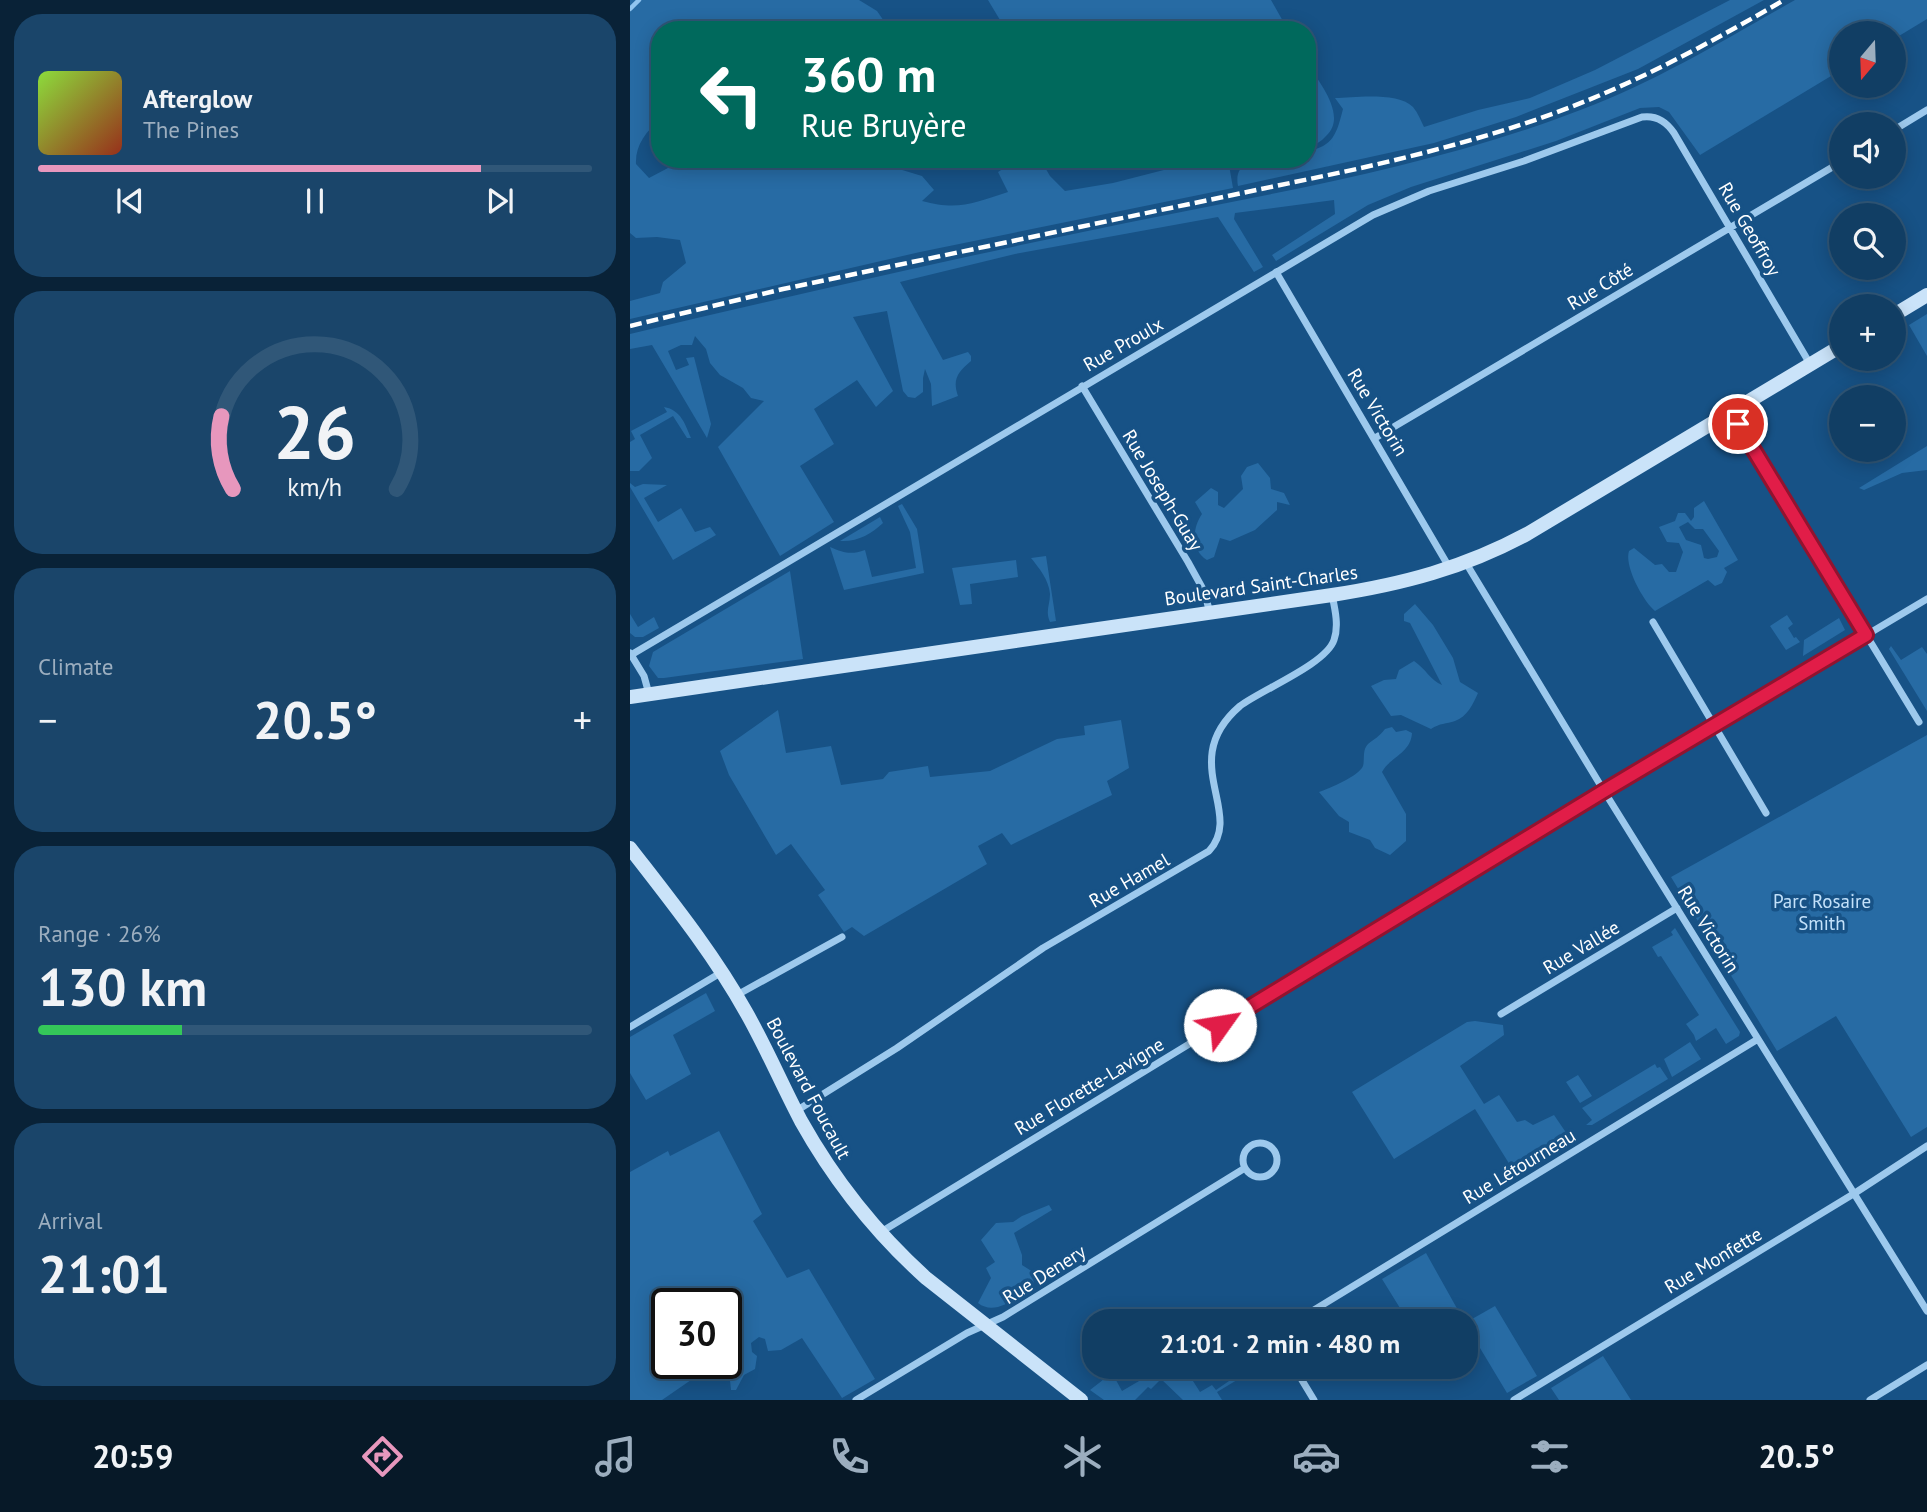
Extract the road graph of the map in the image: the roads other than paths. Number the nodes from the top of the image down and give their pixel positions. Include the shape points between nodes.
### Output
1 (1927, 110) edge
2 (1655, 117) joint
3 (1906, 123) edge
4 (1829, 169) edge
5 (1731, 227) junction
6 (1276, 272) junction
7 (1927, 295) edge
8 (1906, 308) edge
9 (1829, 353) edge
10 (1811, 364) junction
11 (1082, 386) junction
12 (1730, 412) junction
13 (1375, 438) junction
14 (1466, 563) junction
15 (1450, 569) junction
16 (1332, 596) junction
17 (1927, 599) edge
18 (1210, 613) junction
19 (1653, 622) dead end
20 (1866, 635) junction
21 (630, 654) edge
22 (649, 694) junction
23 (630, 698) edge
24 (1919, 722) dead end
25 (1714, 725) junction
26 (1604, 791) junction
27 (1766, 813) dead end
28 (630, 848) edge
29 (1677, 908) junction
30 (842, 937) dead end
31 (722, 972) junction
32 (737, 995) junction
33 (1501, 1014) dead end
34 (630, 1027) edge
35 (1758, 1039) junction
36 (796, 1111) junction
37 (1927, 1146) edge
38 (1245, 1168) junction
39 (1855, 1193) junction
40 (880, 1233) junction
41 (1316, 1309) edge
42 (1927, 1311) edge
43 (985, 1326) junction
44 (1927, 1365) edge
45 (1301, 1379) edge
46 (856, 1400) edge
47 (1082, 1400) edge
48 (1314, 1400) edge
49 (1514, 1400) edge
50 (1870, 1400) edge

1 - 3 street
2 - 5 street, Rue Geoffroy via 1674,133
2 - 6 street, Rue Proulx via 1642,117 1398,203
4 - 5 street, Rue Côté
5 - 10 street, Rue Geoffroy
5 - 13 street, Rue Côté
6 - 11 street, Rue Proulx
6 - 13 street, Rue Victorin
7 - 8 street
9 - 10 street, Boulevard Saint-Charles
10 - 12 street, Boulevard Saint-Charles
11 - 18 street, Rue Joseph-Guay via 1188,562
11 - 21 street, Rue Proulx
12 - 14 street, Boulevard Saint-Charles via 1527,534
12 - 20 street
13 - 15 street, Rue Victorin
14 - 15 street, Boulevard Saint-Charles
14 - 26 street, Rue Victorin
15 - 16 street, Boulevard Saint-Charles
16 - 18 street, Boulevard Saint-Charles
16 - 36 street, Rue Hamel via 1335,635 1329,650 1240,706 1219,732 1210,770 1222,827 1209,851 1043,948
17 - 20 street, Rue Florette-Lavigne
18 - 22 street, Boulevard Saint-Charles
19 - 25 street
20 - 24 street
20 - 25 street, Rue Florette-Lavigne
21 - 22 street
22 - 23 street, Boulevard Saint-Charles
25 - 26 street, Rue Florette-Lavigne
25 - 27 street
26 - 29 street, Rue Victorin
26 - 40 street, Rue Florette-Lavigne
28 - 31 street, Boulevard Foucault
29 - 33 street, Rue Vallée
29 - 35 street, Rue Victorin
30 - 32 street
31 - 32 street, Boulevard Foucault
31 - 34 street
32 - 36 street, Boulevard Foucault
35 - 39 street, Rue Victorin
35 - 41 street, Rue Létourneau
36 - 40 street, Boulevard Foucault via 835,1176
37 - 39 street, Rue Monfette
38 - 38 street, Rue Denery via 1243,1157 1254,1144 1265,1144 1274,1151 1277,1161 1269,1174 1253,1175
38 - 43 street, Rue Denery
39 - 42 street, Rue Victorin
39 - 49 street, Rue Monfette
40 - 43 street, Boulevard Foucault
43 - 46 street, Rue Denery
43 - 47 street, Boulevard Foucault
44 - 50 street
45 - 48 street

